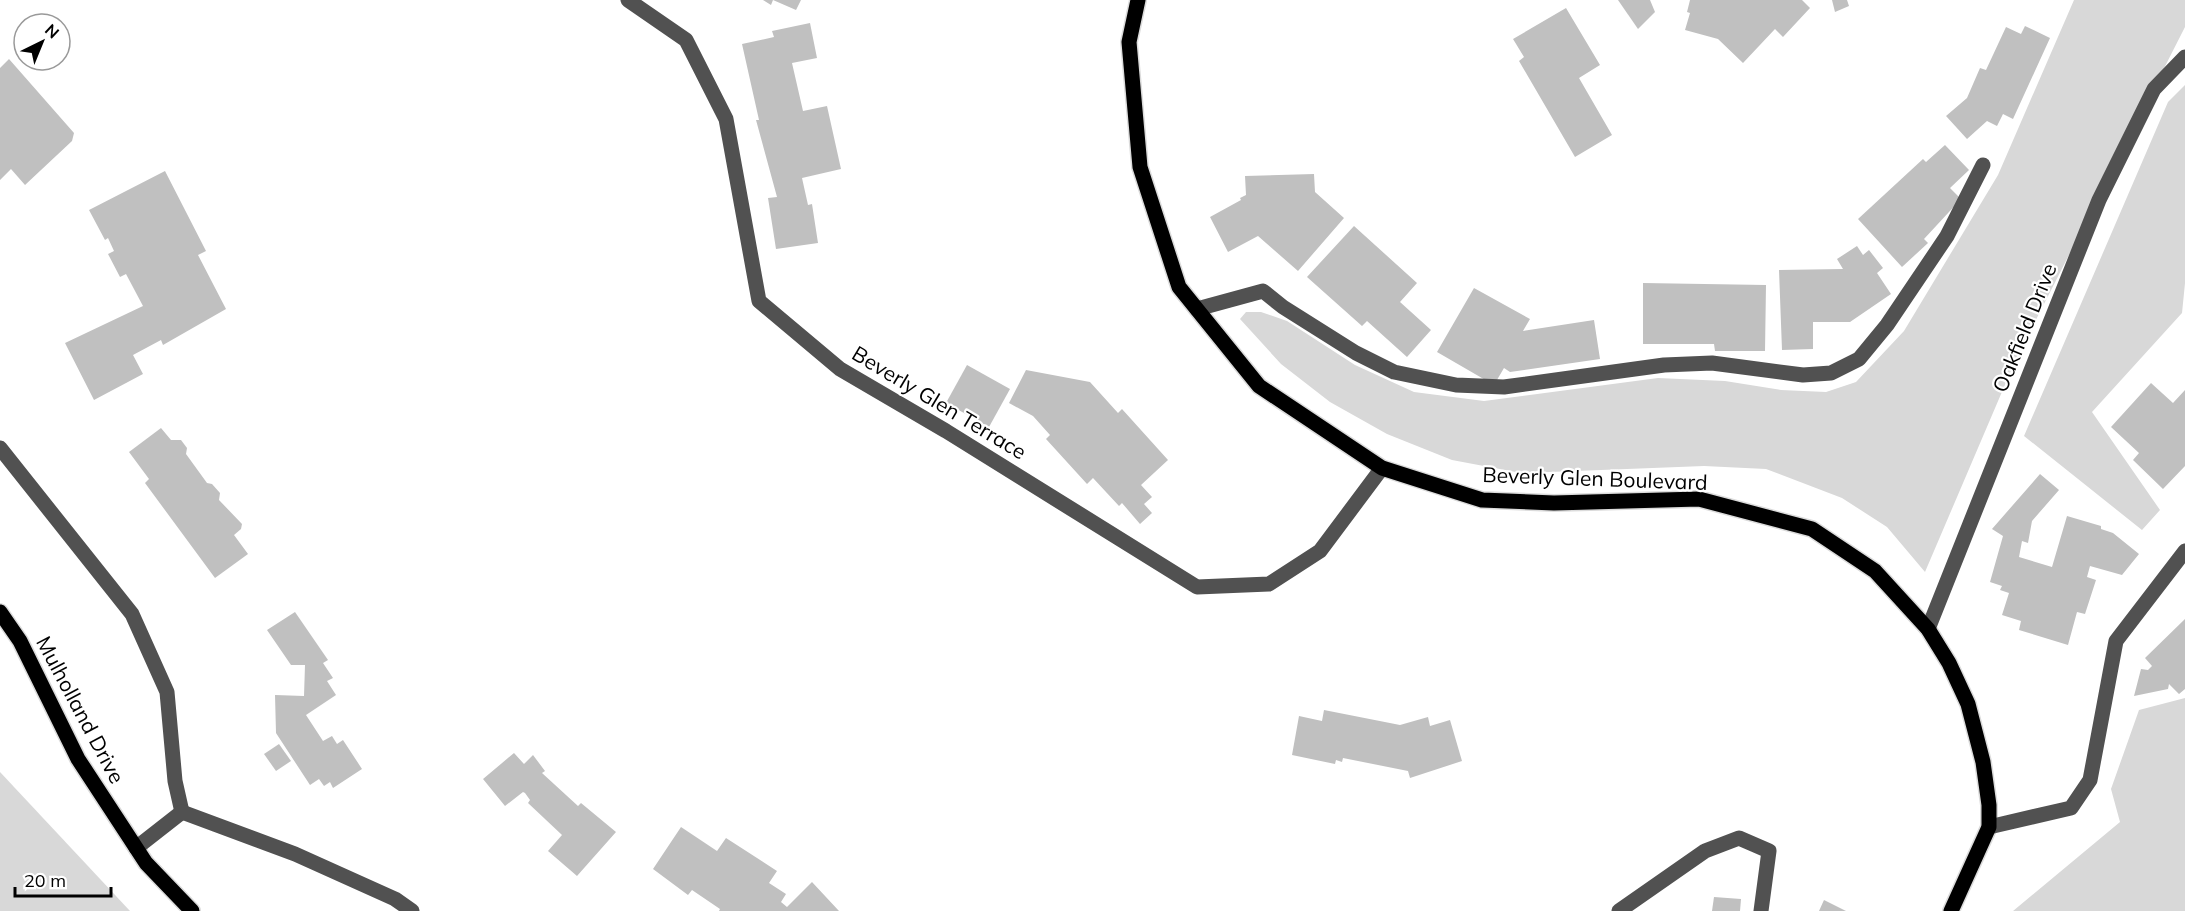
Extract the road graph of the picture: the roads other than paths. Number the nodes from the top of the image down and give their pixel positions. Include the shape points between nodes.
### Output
1 (628, 0) edge
2 (1138, 0) edge
3 (2185, 57) edge
4 (1983, 165) dead end
5 (1197, 309) junction
6 (0, 448) edge
7 (1382, 468) junction
8 (2185, 551) edge
9 (0, 612) edge
10 (1928, 629) junction
11 (182, 812) junction
12 (1989, 827) junction
13 (136, 848) junction
14 (192, 911) edge
15 (412, 911) edge
16 (1620, 911) edge
17 (1761, 911) edge
18 (1951, 911) edge

1 - 7 street, Beverly Glen Terrace via 686,40 726,118 759,301 840,369 1197,587 1269,584 1320,551
2 - 5 main road, Beverly Glen Boulevard via 1129,42 1140,167 1179,287
3 - 10 street, Oakfield Drive via 2154,89 2099,200
4 - 5 street via 1947,236 1887,325 1859,359 1831,373 1803,375 1712,363 1664,365 1504,387 1456,384 1394,372 1356,353 1263,291
5 - 7 main road, Beverly Glen Boulevard via 1259,386
6 - 11 street via 132,614 167,692 175,781
7 - 10 main road, Beverly Glen Boulevard via 1482,500 1554,503 1699,499 1812,529 1875,571
8 - 12 street via 2116,641 2090,780 2071,808
9 - 13 main road, Mulholland Drive via 20,640 78,759
10 - 12 main road, Beverly Glen Boulevard via 1968,704 1983,762
11 - 13 street
11 - 15 street via 296,854 395,899
12 - 18 main road, Beverly Glen Boulevard
13 - 14 main road, Mulholland Drive
16 - 17 street via 1706,851 1739,838 1769,851

